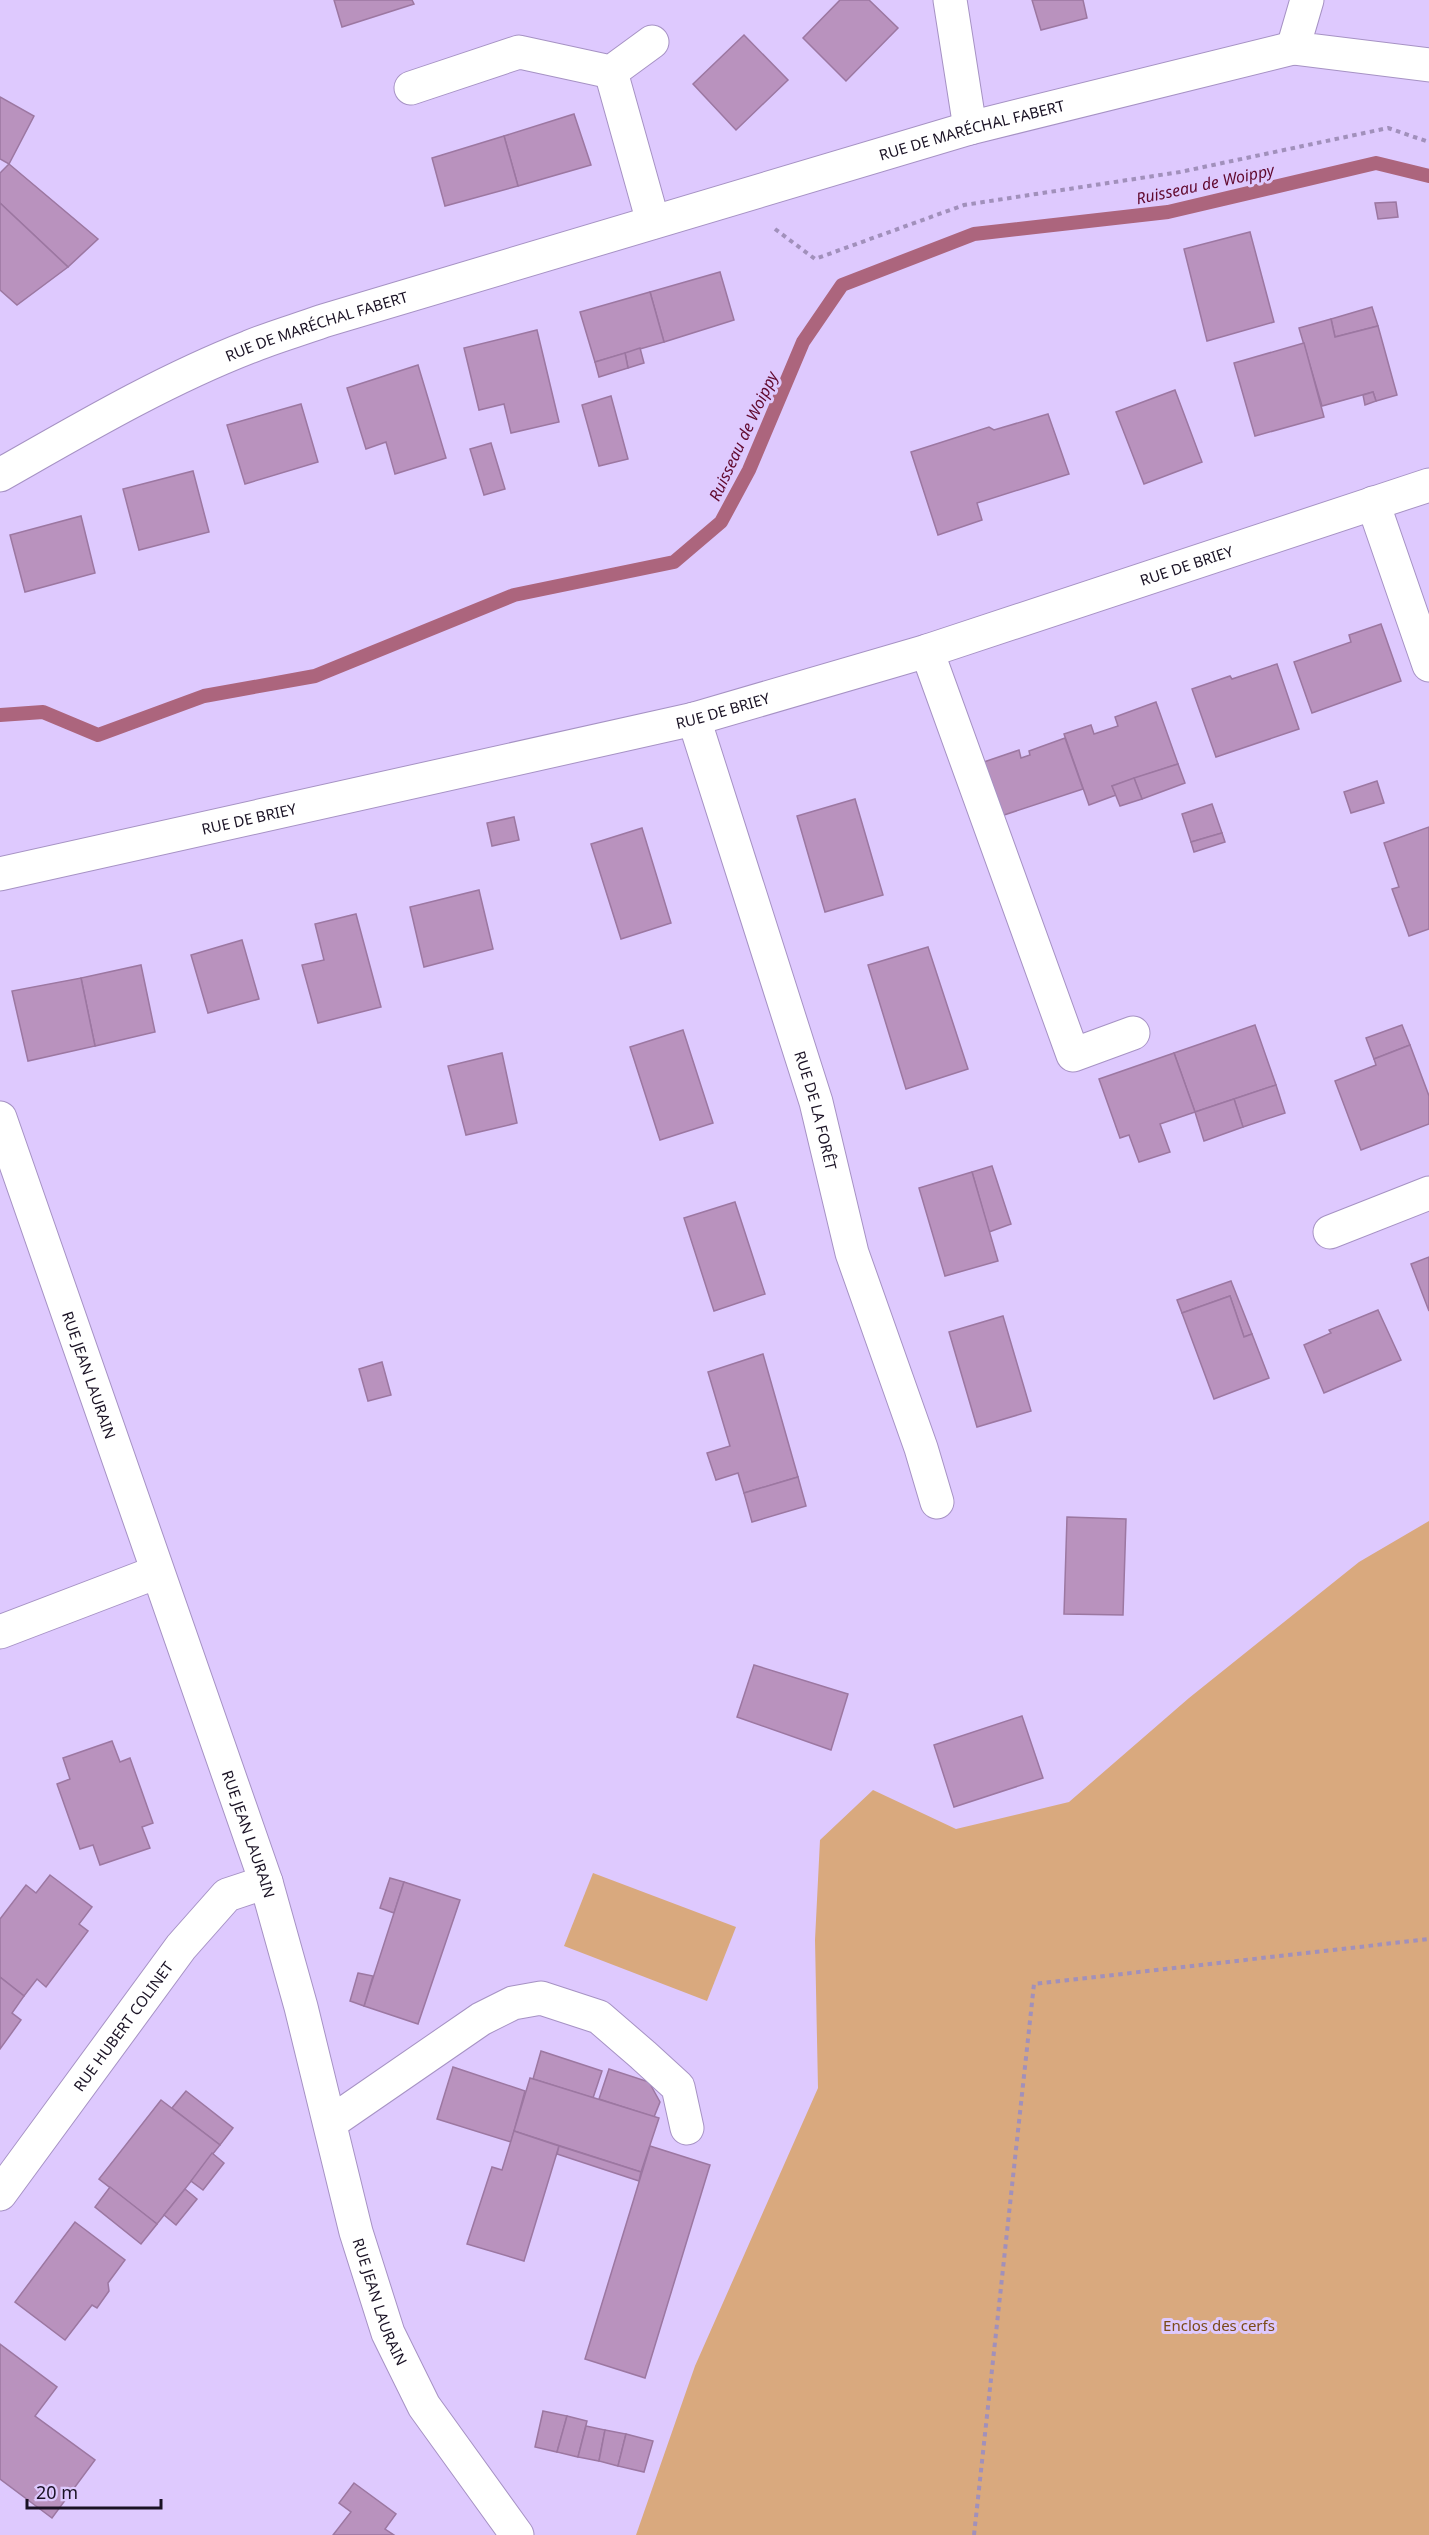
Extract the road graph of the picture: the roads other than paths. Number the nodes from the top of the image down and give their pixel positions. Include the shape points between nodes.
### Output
1 (950, 0) edge
2 (1307, 0) edge
3 (652, 42) dead end
4 (1293, 48) junction
5 (1429, 65) edge
6 (611, 72) junction
7 (411, 88) dead end
8 (970, 128) junction
9 (652, 222) junction
10 (0, 476) edge
11 (1429, 485) edge
12 (1373, 503) junction
13 (927, 651) junction
14 (1429, 665) edge
15 (694, 719) junction
16 (0, 874) edge
17 (1133, 1033) dead end
18 (0, 1118) edge
19 (1429, 1193) edge
20 (1330, 1232) dead end
21 (937, 1502) dead end
22 (157, 1572) junction
23 (0, 1632) edge
24 (266, 1882) junction
25 (330, 2123) junction
26 (687, 2128) dead end
27 (0, 2194) edge
28 (517, 2535) edge

1 - 8 street
2 - 4 street
3 - 6 street
4 - 5 street
4 - 8 street, RUE DE MARÉCHAL FABERT
6 - 7 street via 519,52
6 - 9 street
8 - 9 street, RUE DE MARÉCHAL FABERT
9 - 10 street, RUE DE MARÉCHAL FABERT via 249,347 110,412
11 - 12 street, RUE DE BRIEY
12 - 13 street, RUE DE BRIEY
12 - 14 street
13 - 15 street, RUE DE BRIEY
13 - 17 street via 1073,1055
15 - 16 street, RUE DE BRIEY
15 - 21 street, RUE DE LA FORÊT via 816,1102 852,1253
18 - 22 street, RUE JEAN LAURAIN
19 - 20 street
22 - 23 street
22 - 24 street, RUE JEAN LAURAIN
24 - 25 street, RUE JEAN LAURAIN
24 - 27 street, RUE HUBERT COLINET via 227,1895 181,1947
25 - 26 street via 480,2019 513,2003 541,1998 599,2017 643,2055 678,2087
25 - 28 street, RUE JEAN LAURAIN via 359,2242 392,2343 424,2406

